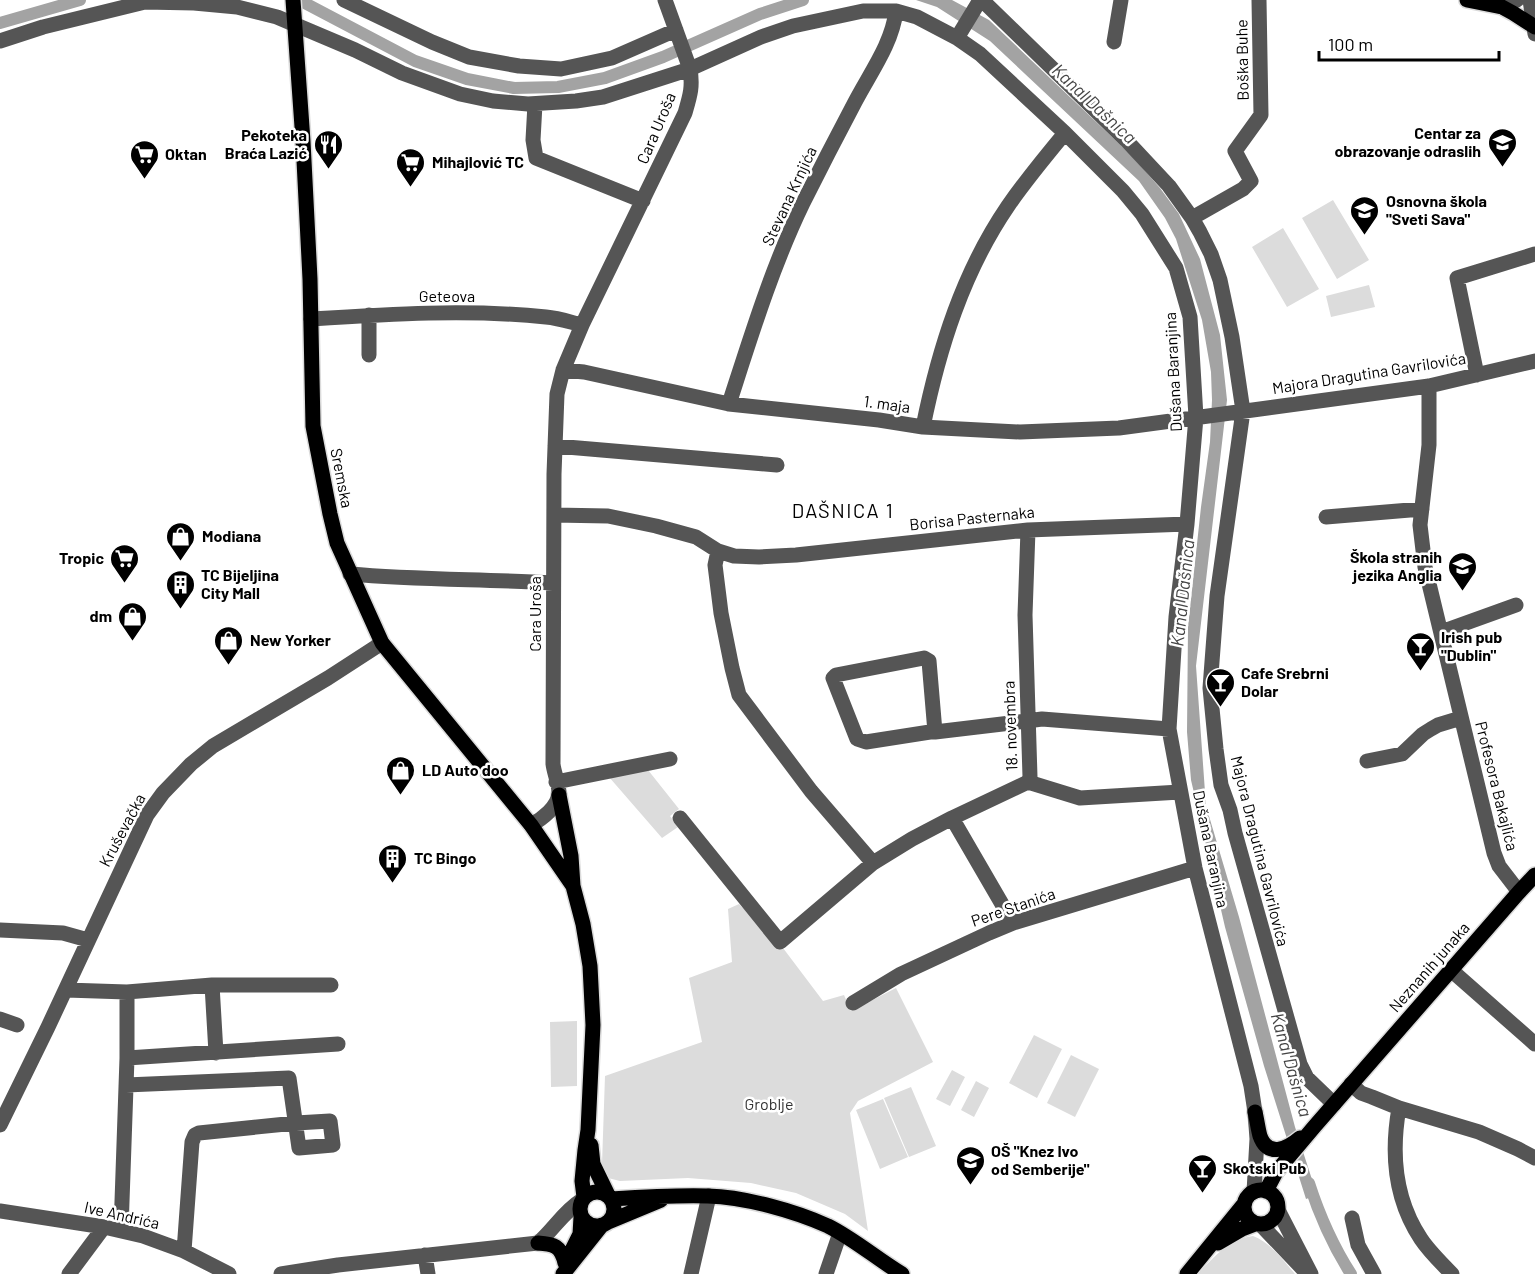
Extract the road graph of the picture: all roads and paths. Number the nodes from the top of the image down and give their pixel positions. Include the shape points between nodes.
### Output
1 (293, 0) edge
2 (344, 0) edge
3 (665, 0) edge
4 (1121, 0) edge
5 (1259, 0) edge
6 (1467, 0) edge
7 (1516, 0) edge
8 (1530, 0) edge
9 (980, 2) edge
10 (1502, 7) junction
11 (896, 11) junction
12 (294, 26) junction
13 (1535, 27) edge
14 (676, 31) junction
15 (1535, 34) edge
16 (959, 35) junction
17 (0, 41) edge
18 (1114, 42) dead end
19 (689, 67) junction
20 (535, 104) junction
21 (1065, 133) junction
22 (643, 201) junction
23 (1192, 218) junction
24 (1535, 254) edge
25 (369, 315) junction
26 (311, 319) junction
27 (582, 325) junction
28 (369, 355) dead end
29 (1535, 361) edge
30 (563, 370) junction
31 (1477, 375) junction
32 (1429, 386) junction
33 (729, 404) junction
34 (1240, 411) junction
35 (1203, 416) junction
36 (923, 427) junction
37 (555, 446) junction
38 (777, 465) dead end
39 (1422, 509) junction
40 (554, 514) junction
41 (1326, 517) dead end
42 (1187, 524) junction
43 (1028, 530) junction
44 (718, 551) junction
45 (350, 574) junction
46 (553, 583) junction
47 (1516, 605) dead end
48 (1441, 632) junction
49 (382, 643) junction
50 (1461, 718) junction
51 (1027, 721) junction
52 (1169, 729) junction
53 (935, 732) junction
54 (670, 759) dead end
55 (1366, 761) dead end
56 (1028, 782) junction
57 (558, 788) junction
58 (1180, 792) junction
59 (680, 818) dead end
60 (952, 818) junction
61 (531, 825) junction
62 (873, 864) junction
63 (1195, 868) junction
64 (1535, 875) edge
65 (573, 886) junction
66 (1519, 892) junction
67 (1013, 923) junction
68 (0, 930) edge
69 (88, 940) junction
70 (1451, 970) junction
71 (212, 985) junction
72 (332, 985) dead end
73 (66, 990) junction
74 (127, 992) junction
75 (853, 1003) dead end
76 (0, 1019) edge
77 (17, 1025) dead end
78 (338, 1044) dead end
79 (1535, 1044) edge
80 (216, 1053) junction
81 (127, 1058) junction
82 (1351, 1084) junction
83 (126, 1085) junction
84 (1334, 1104) junction
85 (1399, 1108) junction
86 (1255, 1112) junction
87 (0, 1125) edge
88 (588, 1130) junction
89 (1287, 1154) junction
90 (1535, 1158) edge
91 (709, 1196) junction
92 (610, 1197) junction
93 (669, 1197) junction
94 (1263, 1198) junction
95 (582, 1206) junction
96 (0, 1210) edge
97 (1352, 1218) dead end
98 (605, 1224) junction
99 (1258, 1224) junction
100 (104, 1227) junction
101 (121, 1230) junction
102 (840, 1233) junction
103 (538, 1243) junction
104 (1208, 1250) junction
105 (184, 1251) junction
106 (425, 1255) junction
107 (563, 1270) edge
108 (896, 1272) edge
109 (69, 1274) edge
110 (229, 1274) edge
111 (280, 1274) edge
112 (428, 1274) edge
113 (691, 1274) edge
114 (826, 1274) edge
115 (1187, 1274) edge
116 (1309, 1274) edge
117 (1374, 1274) edge
118 (1452, 1274) edge

1 - 12 main road, Sremska
2 - 14 street via 469,57 519,66 561,69 612,58
3 - 14 street, Cara Uroša
4 - 18 street
5 - 23 street, Boška Buhe via 1261,115 1235,151 1251,181
6 - 10 main road
7 - 10 street
8 - 13 street
9 - 16 street
9 - 23 street, Majora Dragutina Gavrilovića via 1139,152
10 - 13 main road
11 - 16 street, Dušana Baranjina
11 - 19 street, Dušana Baranjina via 863,11 793,26
11 - 33 street, Stevana Krnjića via 886,46 802,206 781,255
12 - 17 street, Dušana Baranjina via 265,13 237,8 145,2
12 - 20 street, Dušana Baranjina via 460,94
12 - 26 main road, Sremska
13 - 15 street
14 - 19 street, Cara Uroša
16 - 21 street, Dušana Baranjina
19 - 20 street, Dušana Baranjina via 603,97
19 - 22 street, Cara Uroša via 692,81 685,113
20 - 22 street via 536,158
21 - 35 street, Dušana Baranjina via 1123,191 1176,267 1190,317
21 - 36 street via 1007,208 962,291 932,381
22 - 27 street, Cara Uroša
23 - 34 street, Majora Dragutina Gavrilovića via 1220,280 1232,337
24 - 31 street via 1457,278
25 - 26 street, Geteova
25 - 27 street, Geteova via 496,314 548,317
25 - 28 street
26 - 45 main road, Sremska via 314,426 334,533
27 - 30 street, Cara Uroša
29 - 31 street, Majora Dragutina Gavrilovića
30 - 33 street, 1. maja
30 - 37 street, Cara Uroša via 557,394
31 - 32 street, Majora Dragutina Gavrilovića
32 - 34 street, Majora Dragutina Gavrilovića
32 - 39 street, Profesora Bakajlića via 1430,445
33 - 36 street, 1. maja
34 - 35 street, 1. maja
34 - 84 street, Majora Dragutina Gavrilovića via 1213,640 1210,688 1217,757 1240,855 1300,1064 1307,1078
35 - 36 street, 1. maja via 1119,428 1020,432
35 - 42 street, Dušana Baranjina
37 - 38 street
37 - 40 street, Cara Uroša
39 - 41 street
39 - 48 street, Profesora Bakajlića via 1425,567
40 - 44 street, Borisa Pasternaka via 608,516 656,526 696,537
40 - 46 street, Cara Uroša
42 - 43 street, Borisa Pasternaka
42 - 52 street, Dušana Baranjina
43 - 44 street, Borisa Pasternaka via 796,555 734,556
43 - 51 street, 18. novembra
44 - 62 street via 715,565 721,613 739,695 810,792
45 - 46 street
45 - 49 main road, Sremska
46 - 57 street, Cara Uroša via 553,764
47 - 48 street
48 - 50 street, Profesora Bakajlića
49 - 61 main road, Sremska
49 - 69 street, Kruševačka via 213,746 191,764 147,815
50 - 55 street, Profesora Bakajlića via 1438,724 1402,754
50 - 66 street, Profesora Bakajlića via 1494,853
51 - 52 street
51 - 53 street
51 - 56 street, 18. novembra
52 - 58 street, Dušana Baranjina
53 - 53 street via 866,742 857,739 833,678 924,658 929,661
54 - 57 street
56 - 58 street via 1080,798
56 - 60 street, 18. novembra
57 - 61 street via 553,806
57 - 65 main road
58 - 63 street, Dušana Baranjina
59 - 62 street, 18. novembra via 780,942
60 - 62 street, 18. novembra
60 - 67 street
61 - 65 main road, Sremska
63 - 67 street, Pere Stanića
63 - 86 street, Dušana Baranjina
64 - 66 main road, Neznanih junaka
65 - 88 main road via 590,966 593,1025
66 - 70 main road, Neznanih junaka
67 - 75 street, Pere Stanića via 901,974
68 - 69 street via 63,933
69 - 73 street, Kruševačka
70 - 79 street
70 - 82 main road, Neznanih junaka
71 - 72 street
71 - 74 street
71 - 80 street
73 - 74 street
73 - 87 street, Kruševačka
74 - 81 street
76 - 77 street
78 - 80 street
80 - 81 street
81 - 83 street
82 - 84 main road, Neznanih junaka
82 - 85 street
83 - 101 street
83 - 105 street via 289,1078 296,1122 195,1136
84 - 89 main road, Neznanih junaka
85 - 90 street via 1479,1132
85 - 118 street via 1394,1156 1402,1198 1420,1238
86 - 89 main road via 1265,1144
86 - 94 street, Dušana Baranjina via 1263,1164
88 - 92 main road via 593,1164
88 - 95 main road
89 - 94 main road via 1281,1179
91 - 93 main road
91 - 102 main road via 796,1214
91 - 113 street
92 - 93 main road
92 - 95 main road via 596,1191
92 - 98 main road via 614,1209
93 - 98 main road
94 - 99 main road via 1272,1220
94 - 99 main road via 1244,1210 1250,1221
94 - 104 main road
94 - 116 street
95 - 98 main road via 584,1221 592,1226
95 - 103 street via 566,1212
95 - 107 main road via 579,1234
96 - 100 street, Ive Andrića
97 - 117 street via 1358,1245
98 - 107 main road
99 - 104 main road via 1236,1232
99 - 116 street
100 - 101 street, Ive Andrića
100 - 109 street
101 - 105 street, Ive Andrića
102 - 108 main road
102 - 114 street
103 - 106 street
103 - 107 main road via 555,1246 563,1254
104 - 115 main road
105 - 110 street, Ive Andrića
106 - 111 street
106 - 112 street

